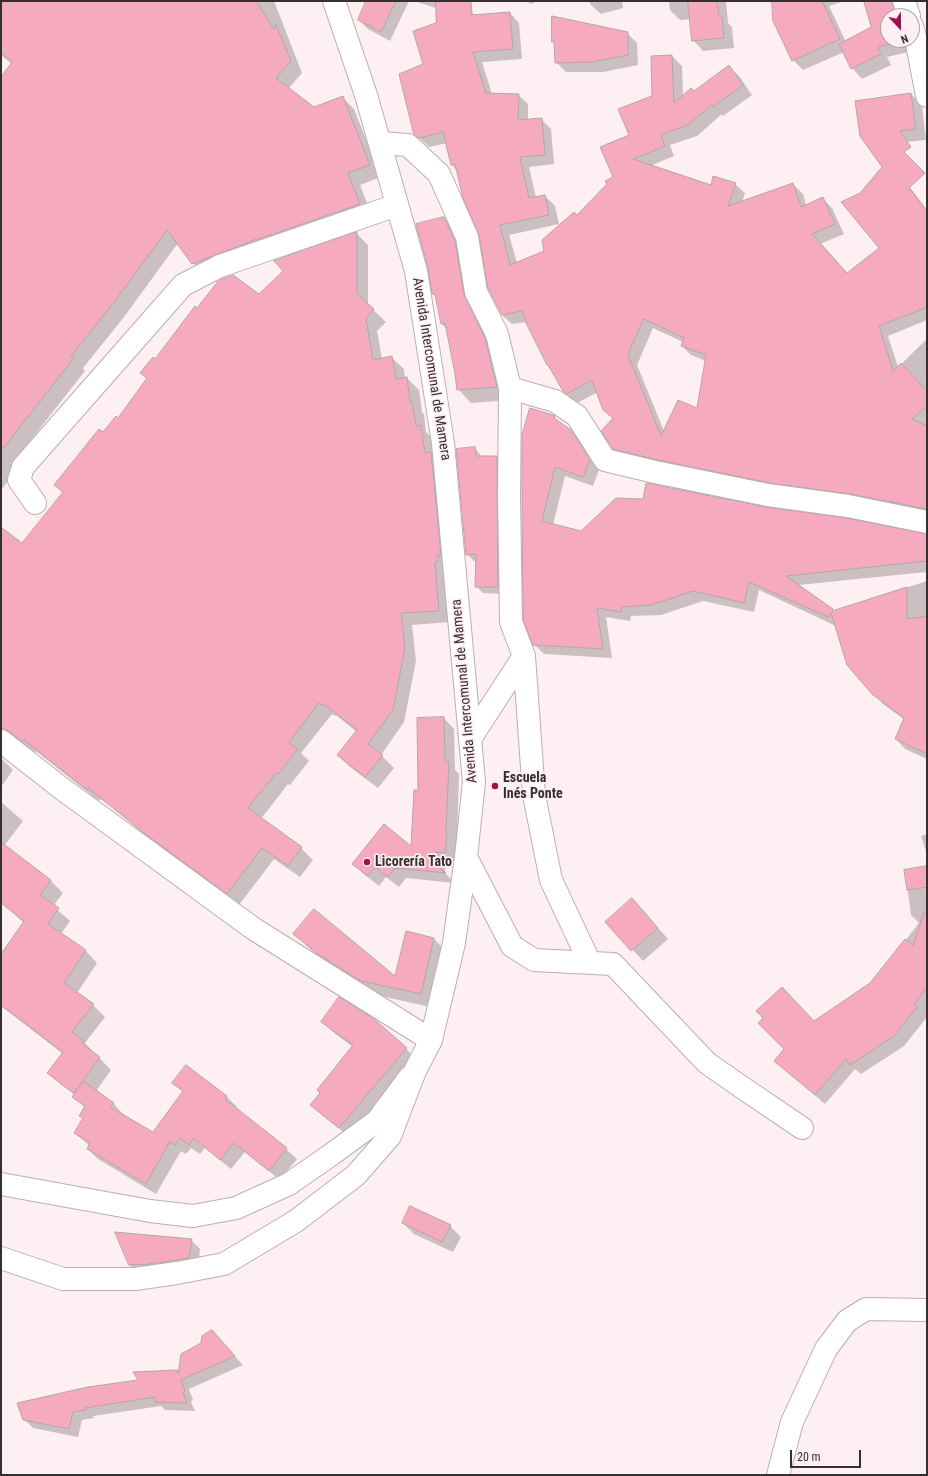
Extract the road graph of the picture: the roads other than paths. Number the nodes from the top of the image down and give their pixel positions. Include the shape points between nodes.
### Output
1 (334, 1) edge
2 (918, 48) edge
3 (927, 96) edge
4 (380, 143) junction
5 (397, 205) junction
6 (510, 388) junction
7 (35, 503) dead end
8 (927, 522) edge
9 (524, 656) junction
10 (470, 739) junction
11 (1, 741) edge
12 (466, 857) junction
13 (590, 963) junction
14 (431, 1040) junction
15 (415, 1071) junction
16 (802, 1128) dead end
17 (1, 1184) edge
18 (1, 1258) edge
19 (927, 1310) edge
20 (778, 1475) edge

1 - 4 street, Avenida Intercomunal de Mamera
2 - 3 street
4 - 5 street, Avenida Intercomunal de Mamera
4 - 6 street via 408,145 439,174 467,237 476,292 497,334
5 - 7 street via 220,266 183,285 23,467 19,480
5 - 10 street, Avenida Intercomunal de Mamera via 416,271 443,443
6 - 8 street via 555,401 577,416 605,460 768,495 848,506
6 - 9 street via 511,622
9 - 10 street
9 - 13 street via 534,795 550,880
10 - 12 street, Avenida Intercomunal de Mamera via 474,782
11 - 14 street via 254,929
12 - 13 street via 512,946 534,960
12 - 14 street, Avenida Intercomunal de Mamera via 454,943
13 - 16 street via 613,964 707,1062
14 - 15 street, Avenida Intercomunal de Mamera
15 - 17 street via 377,1121 289,1184 236,1208 193,1216 150,1211
15 - 18 street, Avenida Intercomunal de Mamera via 390,1136 356,1175 296,1221 224,1264 135,1279 63,1279
19 - 20 street via 866,1309 847,1321 826,1349 792,1422

